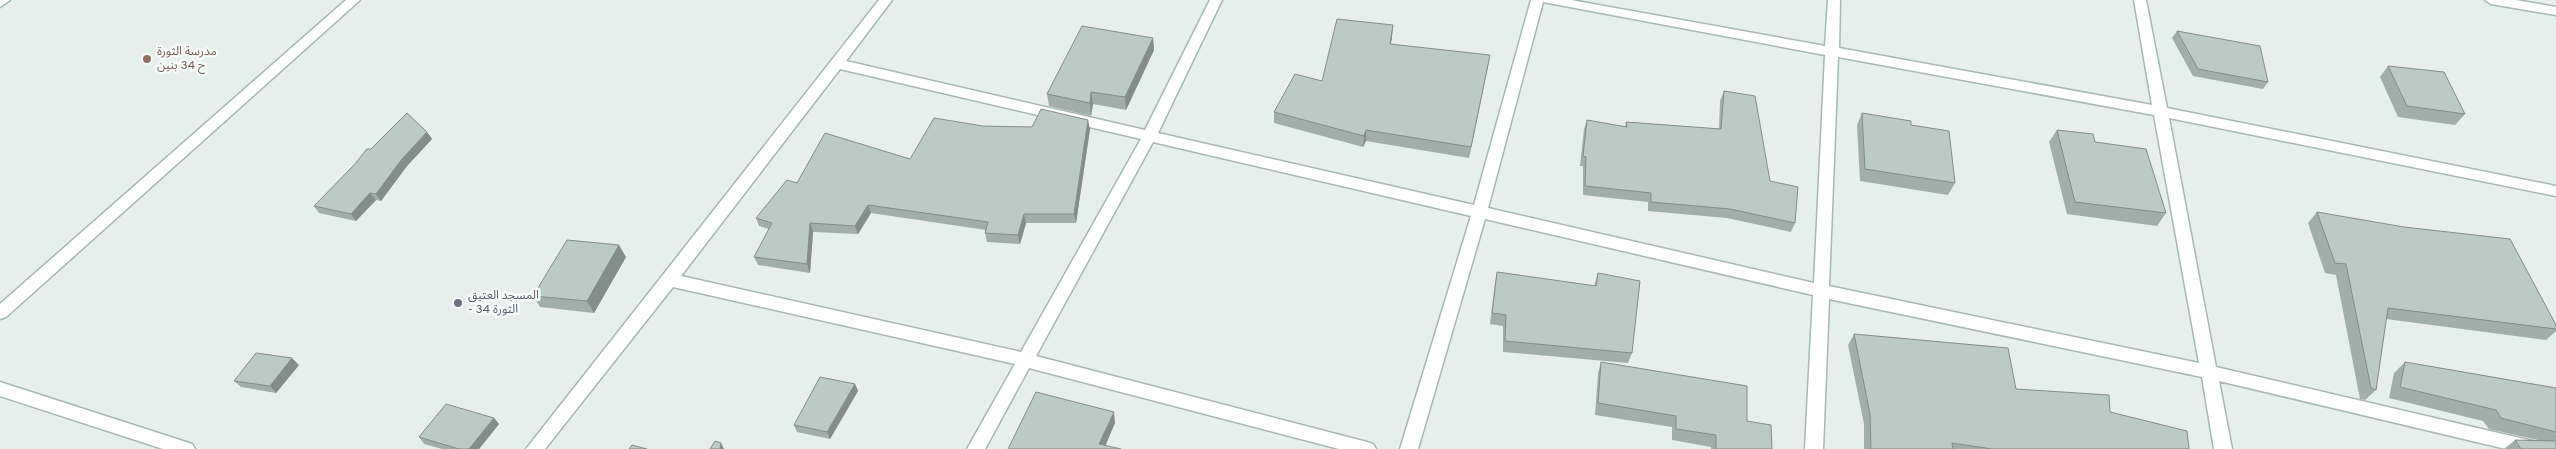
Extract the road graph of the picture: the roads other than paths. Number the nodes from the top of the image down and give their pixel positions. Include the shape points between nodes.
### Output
1 (4, 0) edge
2 (354, 0) edge
3 (886, 0) edge
4 (1216, 0) edge
5 (1537, 0) edge
6 (1548, 0) edge
7 (1834, 0) edge
8 (2140, 0) edge
9 (2491, 0) edge
10 (0, 3) edge
11 (2556, 11) edge
12 (1831, 51) junction
13 (838, 64) junction
14 (2158, 112) junction
15 (1149, 137) junction
16 (2556, 191) edge
17 (1479, 213) junction
18 (670, 280) junction
19 (1822, 291) junction
20 (0, 313) edge
21 (1025, 360) junction
22 (2208, 372) junction
23 (0, 389) edge
24 (186, 449) edge
25 (536, 449) edge
26 (976, 449) edge
27 (1367, 449) edge
28 (1409, 449) edge
29 (1814, 449) edge
30 (2223, 449) edge
31 (2537, 449) edge

1 - 10 street
2 - 20 street
3 - 13 street
4 - 15 street
5 - 17 street
6 - 12 street
7 - 12 street
8 - 14 street
9 - 11 street
12 - 14 street
12 - 19 street
13 - 15 street
13 - 18 street
14 - 16 street
14 - 22 street
15 - 17 street
15 - 21 street
17 - 19 street
17 - 28 street
18 - 21 street
18 - 25 street
19 - 22 street
19 - 29 street
21 - 26 street
21 - 27 street
22 - 30 street
22 - 31 street
23 - 24 street

